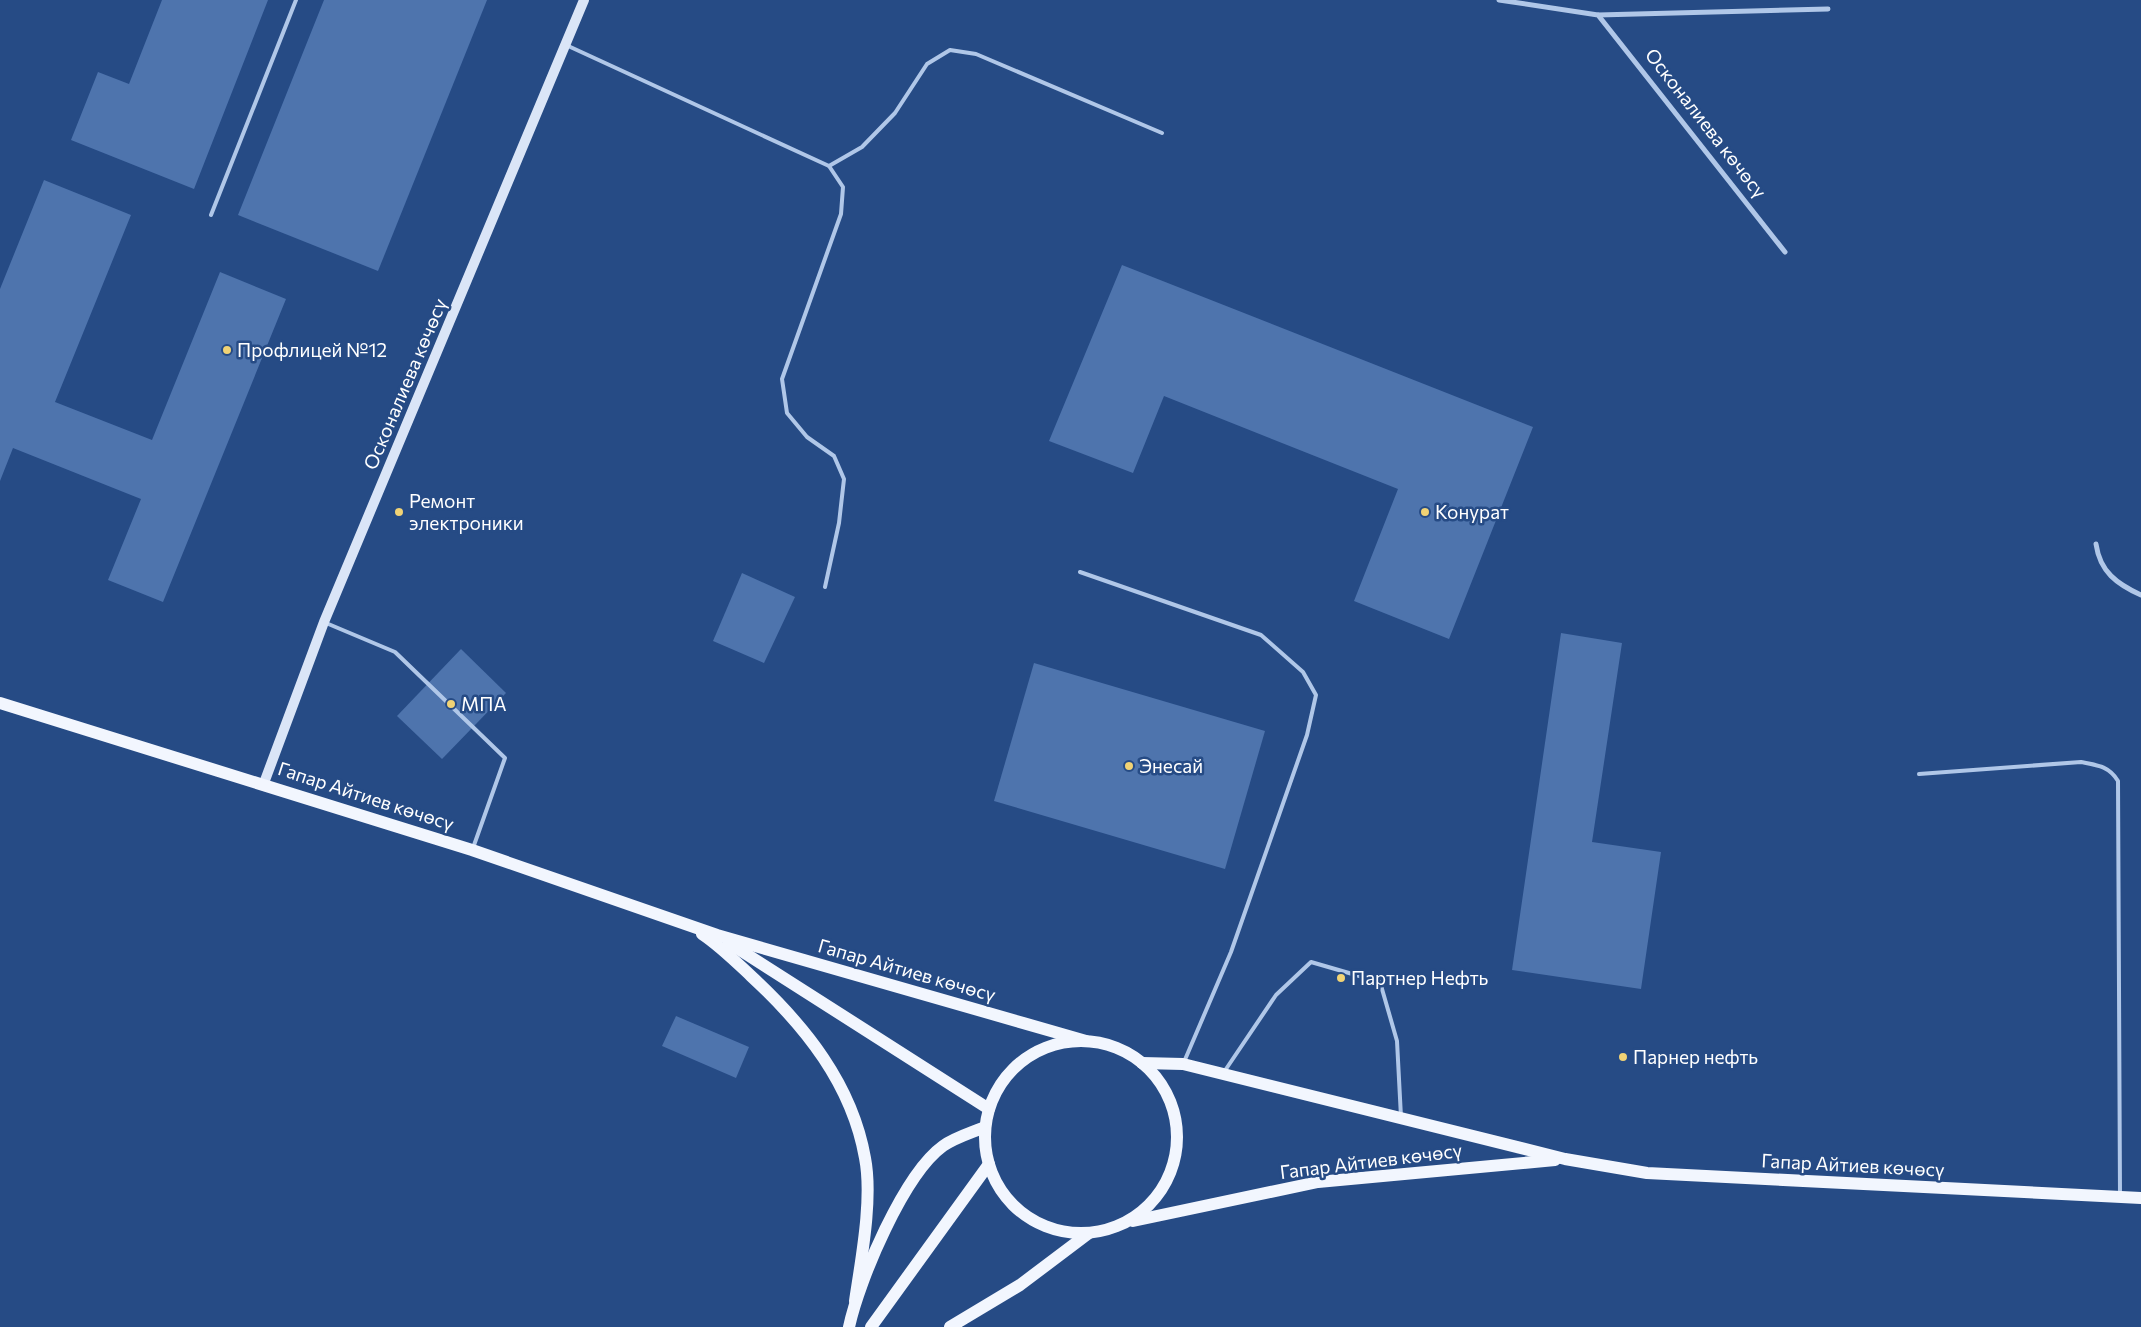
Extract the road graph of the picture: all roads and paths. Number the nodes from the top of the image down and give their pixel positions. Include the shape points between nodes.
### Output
1 (296, 0) edge
2 (584, 0) edge
3 (1498, 0) edge
4 (1828, 9) dead end
5 (1598, 15) junction
6 (566, 45) junction
7 (1162, 133) dead end
8 (829, 166) junction
9 (211, 215) dead end
10 (1785, 252) dead end
11 (2096, 544) dead end
12 (1080, 572) dead end
13 (824, 587) dead end
14 (2141, 595) edge
15 (324, 622) junction
16 (0, 702) edge
17 (1919, 774) dead end
18 (264, 783) junction
19 (472, 850) junction
20 (688, 925) junction
21 (717, 935) junction
22 (1086, 1041) junction
23 (1142, 1063) junction
24 (1183, 1064) junction
25 (1222, 1074) junction
26 (989, 1109) junction
27 (1401, 1119) junction
28 (985, 1127) junction
29 (1565, 1159) junction
30 (989, 1164) junction
31 (2120, 1197) junction
32 (2141, 1198) edge
33 (1125, 1222) junction
34 (1089, 1233) junction
35 (855, 1301) junction
36 (849, 1327) edge
37 (871, 1327) edge
38 (950, 1327) edge

1 - 9 lane
2 - 6 street, Осконалиева көчөсү
3 - 5 street
4 - 5 street
5 - 10 street, Осконалиева көчөсү
6 - 8 lane
6 - 15 street, Осконалиева көчөсү
7 - 8 lane via 976,54 950,50 927,64 895,113 862,147
8 - 13 lane via 843,187 841,214 782,379 787,413 807,437 834,456 844,479 839,523
11 - 14 street via 2098,557 2118,584
12 - 24 lane via 1261,635 1303,672 1316,695 1307,735 1231,952
15 - 18 street, Осконалиева көчөсү
15 - 19 lane via 395,652 505,758
16 - 18 main road, Гапар Айтиев көчөсү
17 - 31 lane via 2081,762 2112,771 2118,781
18 - 19 main road, Гапар Айтиев көчөсү
19 - 20 main road, Гапар Айтиев көчөсү
20 - 21 main road, Гапар Айтиев көчөсү
20 - 35 main road via 716,943 784,1006 836,1075 850,1104 866,1159 867,1197
21 - 22 main road, Гапар Айтиев көчөсү
21 - 26 main road, Гапар Айтиев көчөсү
22 - 23 main road, Гапар Айтиев көчөсү via 1104,1044
22 - 26 main road via 1050,1046 1018,1064 1001,1085
23 - 24 main road, Гапар Айтиев көчөсү
23 - 33 main road via 1168,1096 1175,1116 1175,1151 1168,1178 1157,1196 1143,1211
24 - 25 main road, Гапар Айтиев көчөсү
25 - 27 main road, Гапар Айтиев көчөсү
25 - 27 lane via 1276,995 1311,962 1380,982 1397,1041
26 - 28 main road
27 - 29 main road, Гапар Айтиев көчөсү
28 - 30 main road
28 - 35 main road via 942,1147 914,1178 888,1226
29 - 31 main road, Гапар Айтиев көчөсү via 1647,1172
29 - 33 main road, Гапар Айтиев көчөсү via 1318,1182
30 - 34 main road via 1006,1198 1035,1221 1052,1229
30 - 37 main road
31 - 32 main road, Гапар Айтиев көчөсү
33 - 34 main road
34 - 38 main road via 1020,1285
35 - 36 main road

